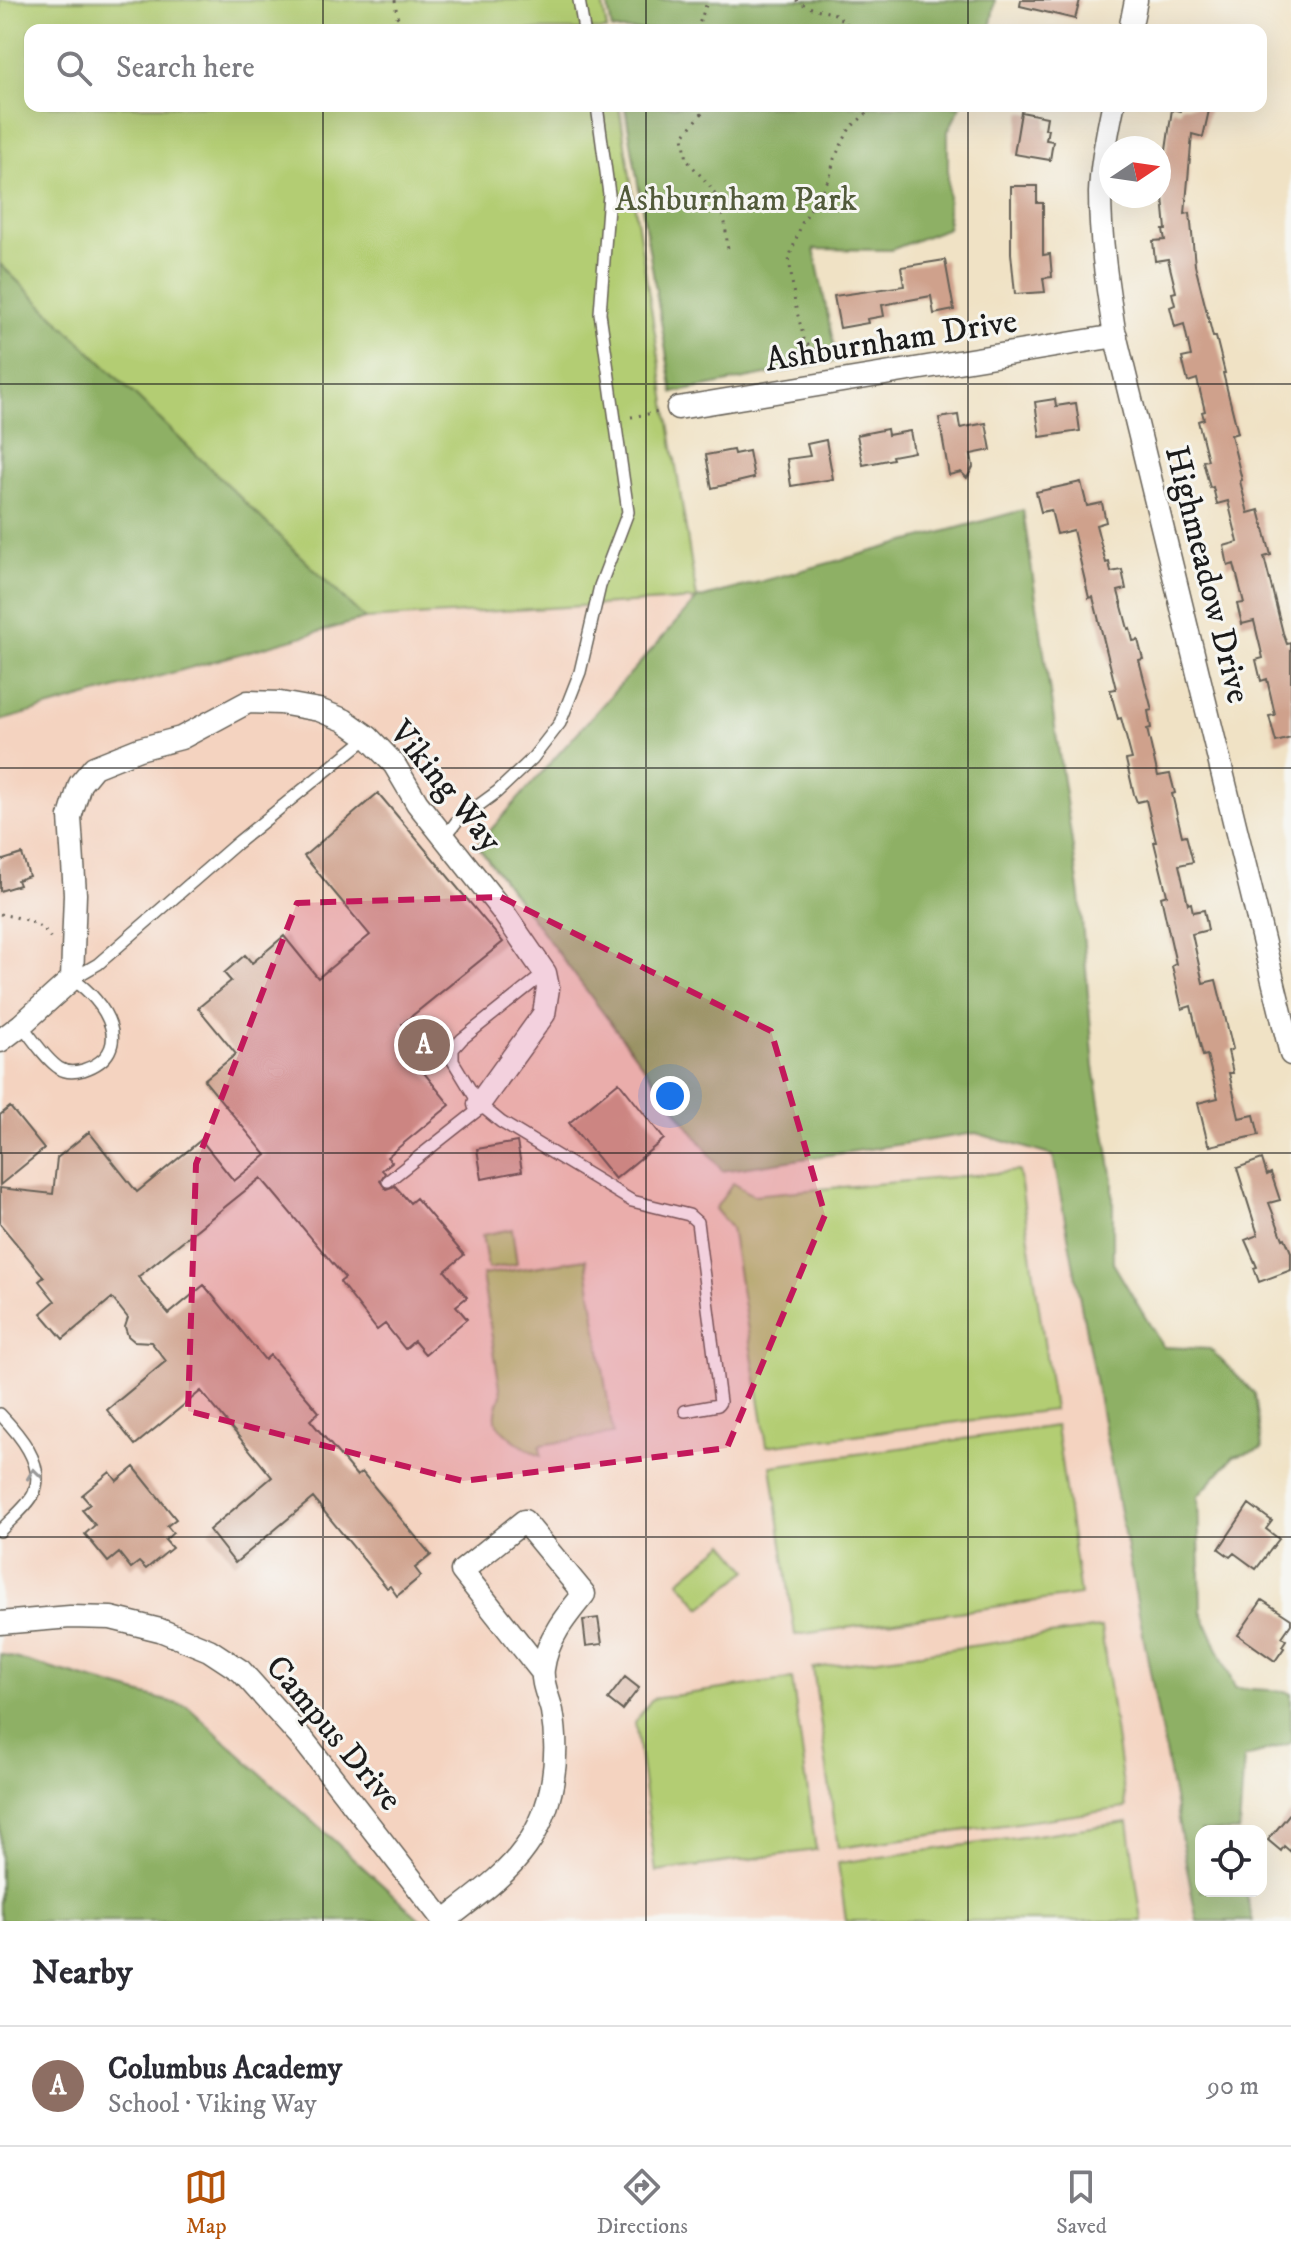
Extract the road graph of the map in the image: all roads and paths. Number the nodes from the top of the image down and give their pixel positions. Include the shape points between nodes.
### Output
1 (395, 0) edge
2 (579, 0) edge
3 (708, 0) edge
4 (796, 0) edge
5 (1136, 0) edge
6 (403, 24) edge
7 (583, 24) edge
8 (699, 24) edge
9 (847, 24) edge
10 (1131, 24) edge
11 (598, 112) edge
12 (703, 112) edge
13 (868, 112) edge
14 (1112, 112) edge
15 (728, 250) dead end
16 (1116, 336) junction
17 (846, 381) junction
18 (678, 408) joint
19 (615, 420) junction
20 (368, 737) junction
21 (445, 837) junction
22 (0, 914) edge
23 (55, 948) dead end
24 (545, 973) junction
25 (72, 979) junction
26 (21, 1025) junction
27 (0, 1041) edge
28 (1291, 1054) edge
29 (480, 1105) junction
30 (388, 1181) dead end
31 (685, 1411) dead end
32 (0, 1414) edge
33 (0, 1531) edge
34 (0, 1623) edge
35 (542, 1672) junction
36 (444, 1921) edge

1 - 6 path
2 - 7 lane
3 - 8 path
4 - 9 path
5 - 10 street
11 - 19 lane via 609,194 600,313
12 - 15 path via 683,137 687,160 713,190
13 - 17 path via 850,128 789,258 805,343 824,355 842,357
14 - 16 street, Highmeadow Drive via 1100,190
16 - 17 street, Ashburnham Drive
16 - 28 street, Highmeadow Drive
17 - 18 street, Ashburnham Drive
18 - 19 path
19 - 21 lane via 628,512 560,723 532,759
20 - 21 street, Viking Way via 394,764
20 - 25 lane via 98,964
20 - 25 street, Viking Way via 319,710 248,702 181,738 94,767 80,784 70,817 75,894
21 - 24 street, Viking Way
22 - 23 path via 29,920 49,934
24 - 29 street via 544,1014
24 - 29 lane via 453,1049 453,1061
25 - 26 street
25 - 26 lane via 112,1025 111,1047 98,1064 79,1071 60,1068
26 - 27 street
29 - 30 lane
29 - 31 lane via 632,1201 689,1215 697,1222 720,1402
33 -> 32 lane via 34,1495 37,1482 24,1440
34 - 36 street, Campus Drive via 111,1618 160,1630 209,1650 241,1671 304,1741
35 - 35 street via 462,1571 524,1521 584,1594 549,1643
35 - 36 street via 556,1745 554,1779 535,1833 520,1855

